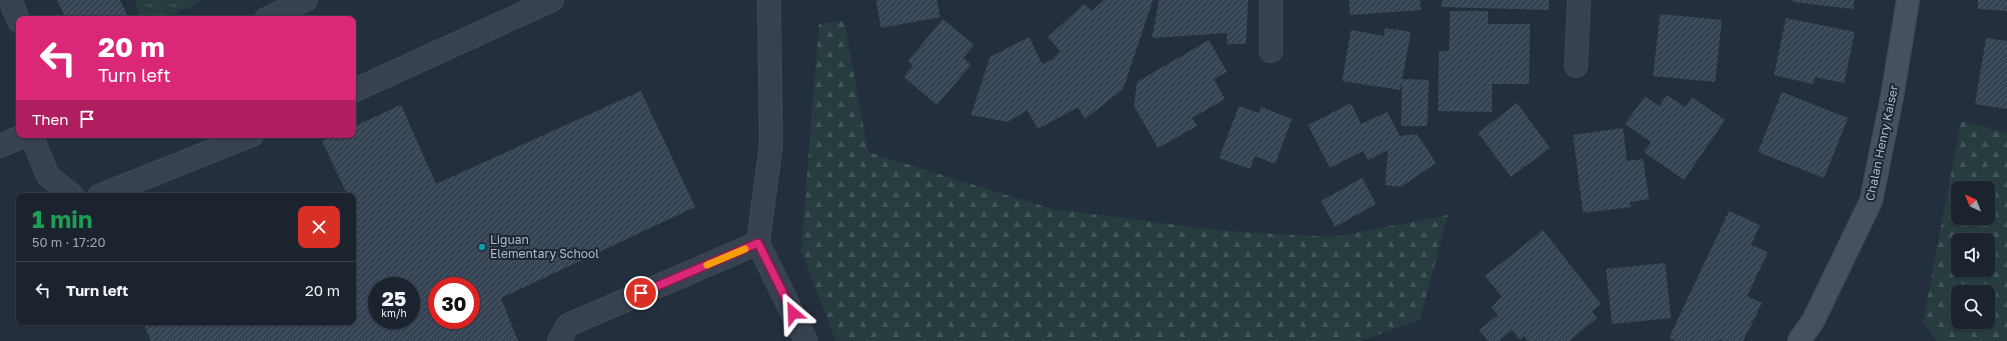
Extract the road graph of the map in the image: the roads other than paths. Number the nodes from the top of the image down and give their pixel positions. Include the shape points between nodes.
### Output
1 (10, 0) edge
2 (306, 0) edge
3 (552, 0) edge
4 (769, 0) edge
5 (1271, 0) edge
6 (1579, 0) edge
7 (1908, 0) edge
8 (17, 16) edge
9 (272, 16) edge
10 (1271, 51) dead end
11 (1576, 66) dead end
12 (356, 89) edge
13 (17, 138) edge
14 (32, 138) edge
15 (244, 138) edge
16 (0, 146) edge
17 (69, 193) edge
18 (107, 193) edge
19 (758, 243) junction
20 (559, 341) edge
21 (806, 341) edge
22 (1799, 341) edge

1 - 8 street
2 - 9 street
3 - 12 street
4 - 19 street via 771,145
5 - 10 street
6 - 11 street
7 - 22 street, Chalan Henry Kaiser via 1892,98 1871,201 1813,321
13 - 16 street
14 - 17 street via 48,176
15 - 18 street
19 - 20 street via 568,324
19 - 21 street

